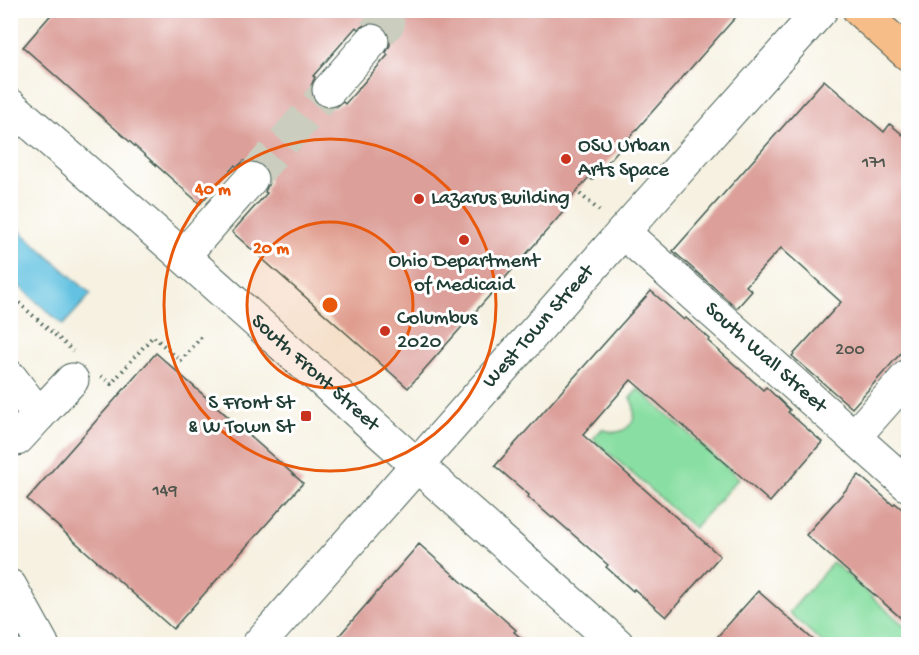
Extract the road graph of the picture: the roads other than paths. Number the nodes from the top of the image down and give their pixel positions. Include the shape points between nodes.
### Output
1 (821, 10) edge
2 (859, 10) edge
3 (372, 41) tunnel mouth
4 (909, 54) edge
5 (329, 90) tunnel mouth
6 (10, 105) edge
7 (251, 179) tunnel mouth
8 (623, 232) junction
9 (183, 256) junction
10 (82, 369) road end
11 (909, 376) edge
12 (10, 377) edge
13 (39, 415) junction
14 (854, 437) junction
15 (17, 439) dead end
16 (416, 466) junction
17 (909, 485) edge
18 (10, 586) edge
19 (42, 645) edge
20 (259, 645) edge
21 (617, 645) edge

1 - 8 street, West Town Street
2 - 4 main road
3 - 5 street
6 - 9 street, South Front Street
7 - 9 street
8 - 14 street, South Wall Street
8 - 16 street, West Town Street
9 - 16 street, South Front Street
10 - 13 street
11 - 14 street
12 - 13 street
13 - 15 street
14 - 17 street, South Wall Street
16 - 20 street, West Town Street
16 - 21 street, South Front Street
18 - 19 street

